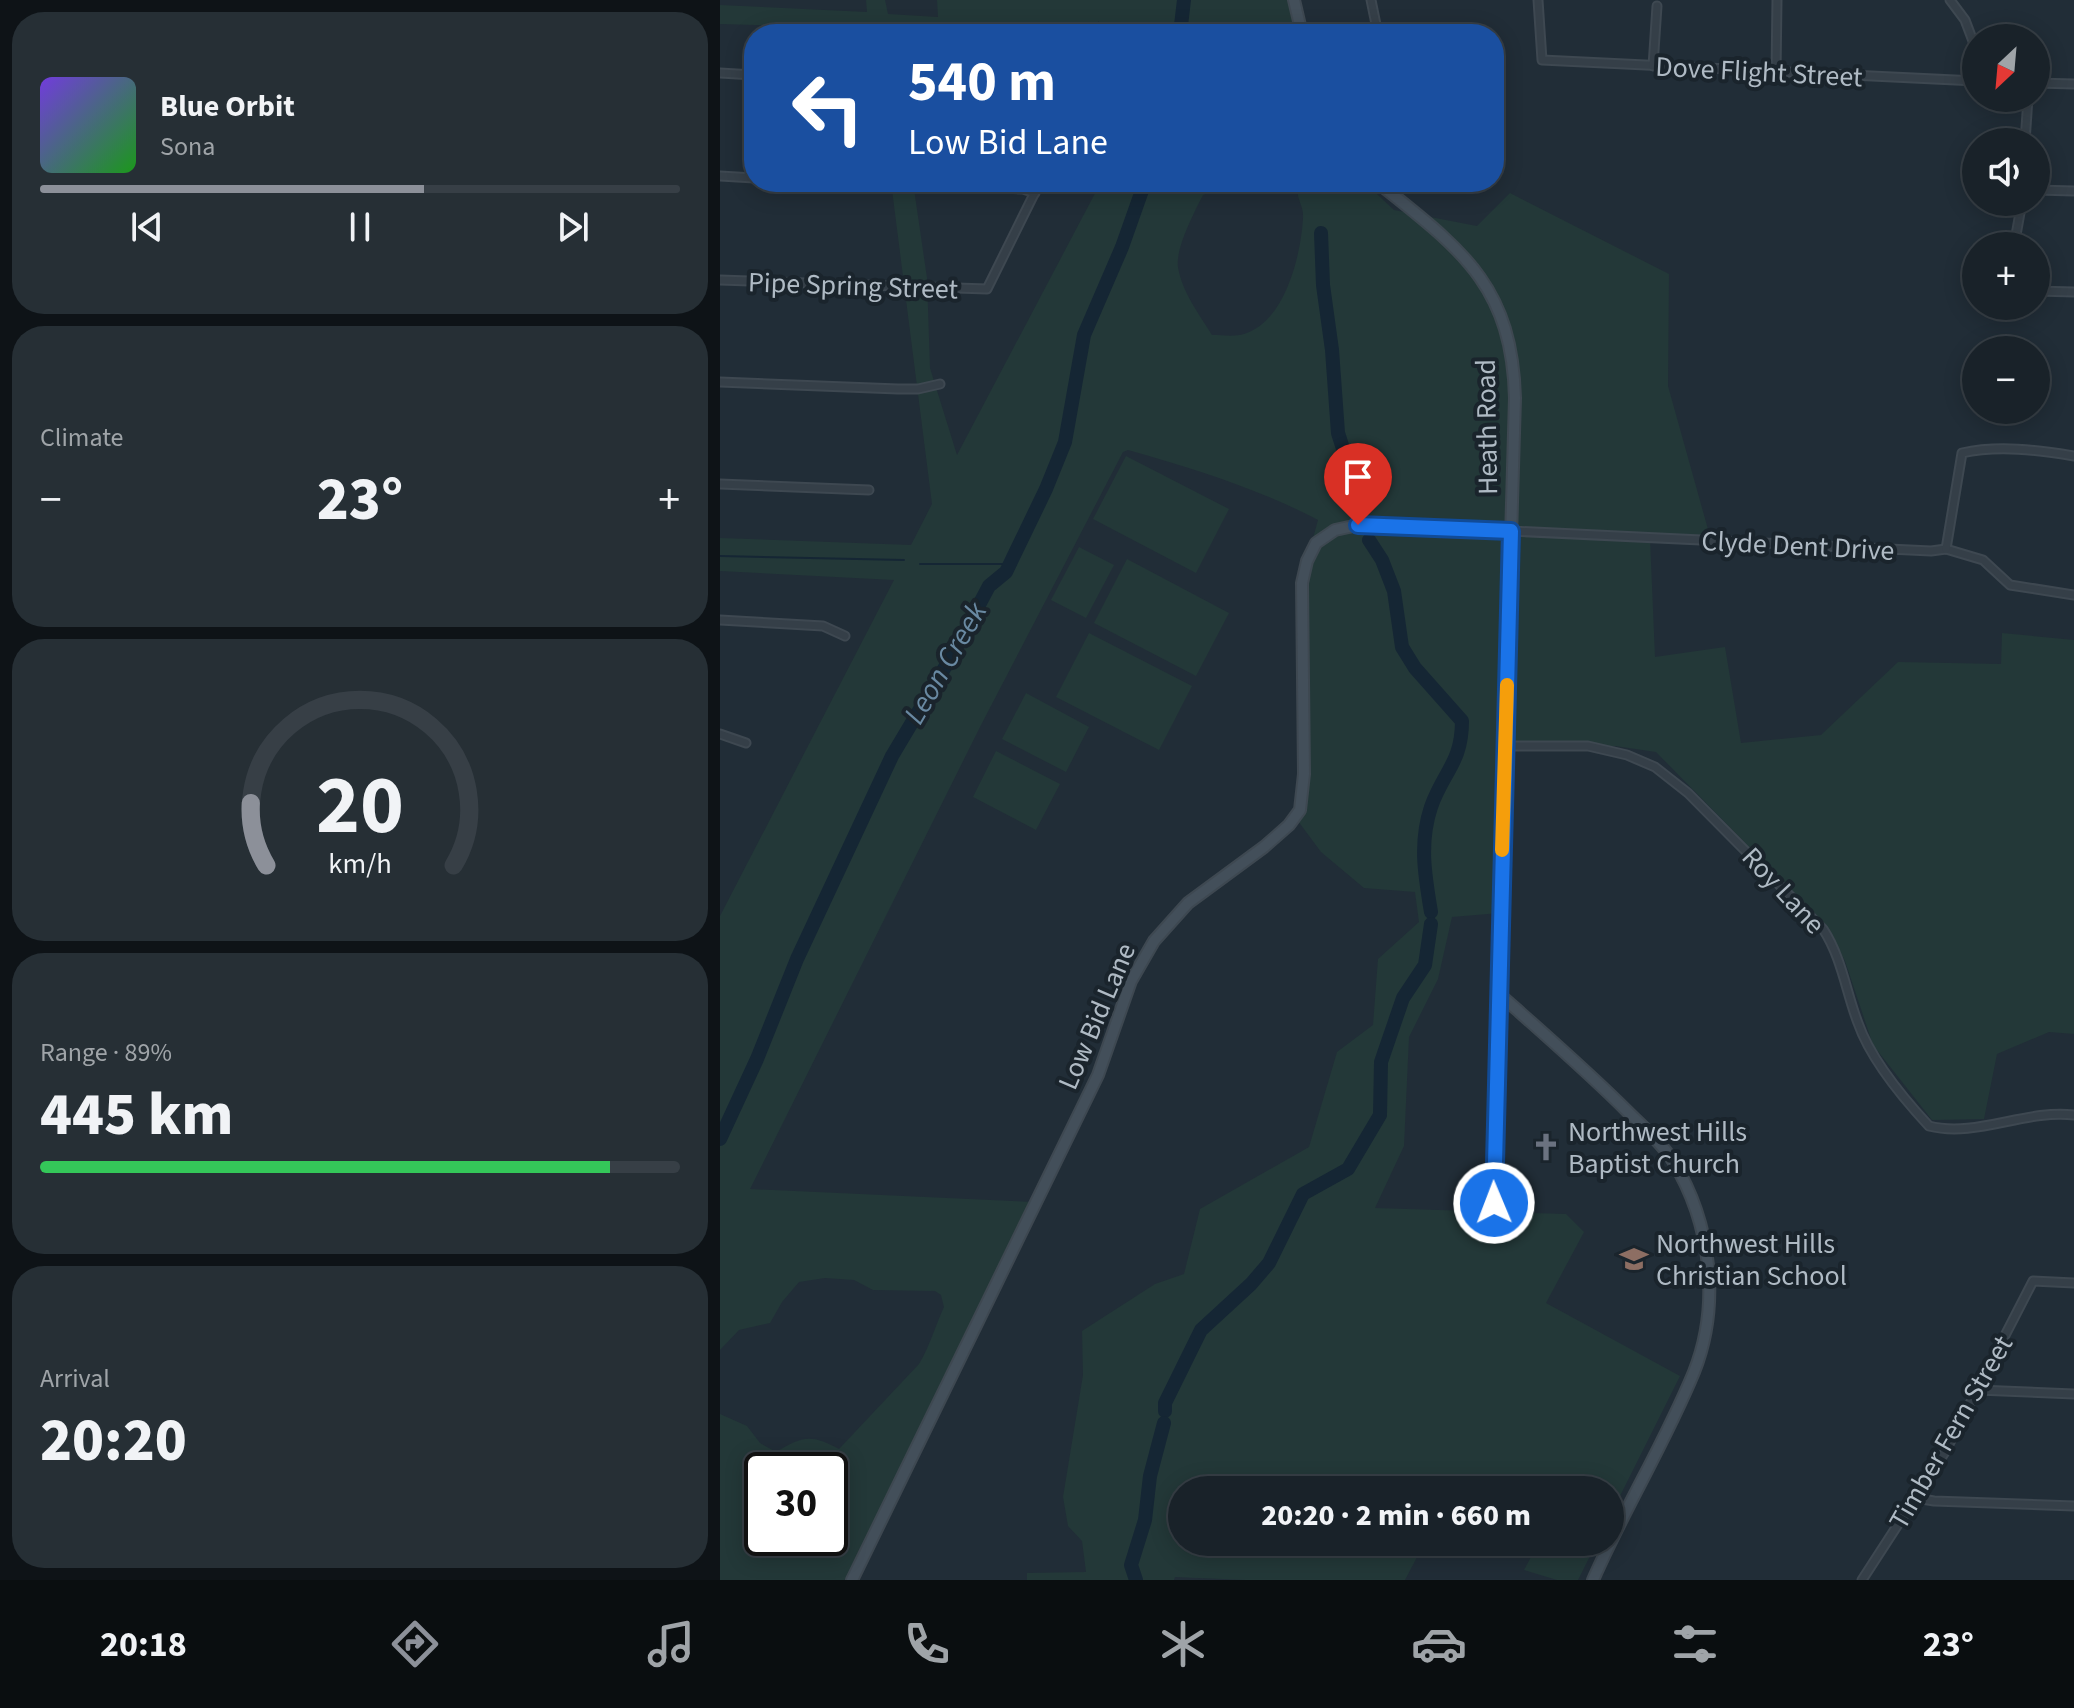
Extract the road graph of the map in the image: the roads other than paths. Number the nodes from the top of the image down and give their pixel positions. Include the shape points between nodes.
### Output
1 (1294, 0) edge
2 (1371, 0) edge
3 (1538, 0) edge
4 (1777, 0) edge
5 (1950, 0) edge
6 (1657, 6) dead end
7 (1300, 24) edge
8 (1376, 24) edge
9 (1967, 24) edge
10 (1653, 66) junction
11 (720, 73) edge
12 (1776, 73) junction
13 (744, 74) edge
14 (1962, 80) edge
15 (2050, 83) edge
16 (2074, 84) edge
17 (720, 176) edge
18 (744, 177) edge
19 (2050, 190) edge
20 (2074, 191) edge
21 (1032, 192) edge
22 (1389, 192) edge
23 (1035, 193) joint
24 (720, 280) edge
25 (2050, 291) edge
26 (2074, 292) edge
27 (720, 382) edge
28 (940, 384) dead end
29 (2074, 456) edge
30 (720, 484) edge
31 (869, 490) dead end
32 (1511, 531) junction
33 (1946, 549) junction
34 (2074, 595) edge
35 (720, 620) edge
36 (845, 636) dead end
37 (720, 734) edge
38 (746, 743) dead end
39 (1505, 746) junction
40 (1498, 993) junction
41 (2074, 1115) edge
42 (1494, 1203) dead end
43 (2074, 1283) edge
44 (1978, 1390) junction
45 (2074, 1394) edge
46 (1916, 1498) junction
47 (2074, 1506) edge
48 (852, 1580) edge
49 (1593, 1580) edge
50 (1862, 1580) edge

1 - 7 street
2 - 8 street
3 - 10 street, Dove Flight Street via 1542,60
4 - 12 street
5 - 9 street
6 - 10 street
10 - 12 street, Dove Flight Street
11 - 13 street
12 - 14 street, Dove Flight Street
15 - 16 street
17 - 18 street
19 - 20 street
21 - 23 street
22 - 32 street, Heath Road via 1457,249 1499,312 1514,376
23 - 24 street, Pipe Spring Street via 987,289
25 - 26 street
27 - 28 street via 898,389
29 - 33 street via 2017,450 1962,453
30 - 31 street
32 - 33 street, Clyde Dent Drive
32 - 39 street, Heath Road
32 - 48 street, Low Bid Lane via 1358,525 1328,533 1310,552 1302,583 1300,810 1264,847 1188,903 1140,961 1087,1098
33 - 34 street, Clyde Dent Drive via 1983,560 2010,585
35 - 36 street via 823,626
37 - 38 street
39 - 40 street, Heath Road
39 - 41 street, Roy Lane via 1612,751 1655,767 1688,793 1823,929 1871,1051 1929,1126
40 - 42 street, Heath Road
40 - 49 street via 1651,1133 1687,1187 1704,1236 1708,1310 1695,1370
43 - 44 street, Timber Fern Street via 2033,1281
44 - 45 street
44 - 46 street, Timber Fern Street
46 - 47 street
46 - 50 street, Timber Fern Street

